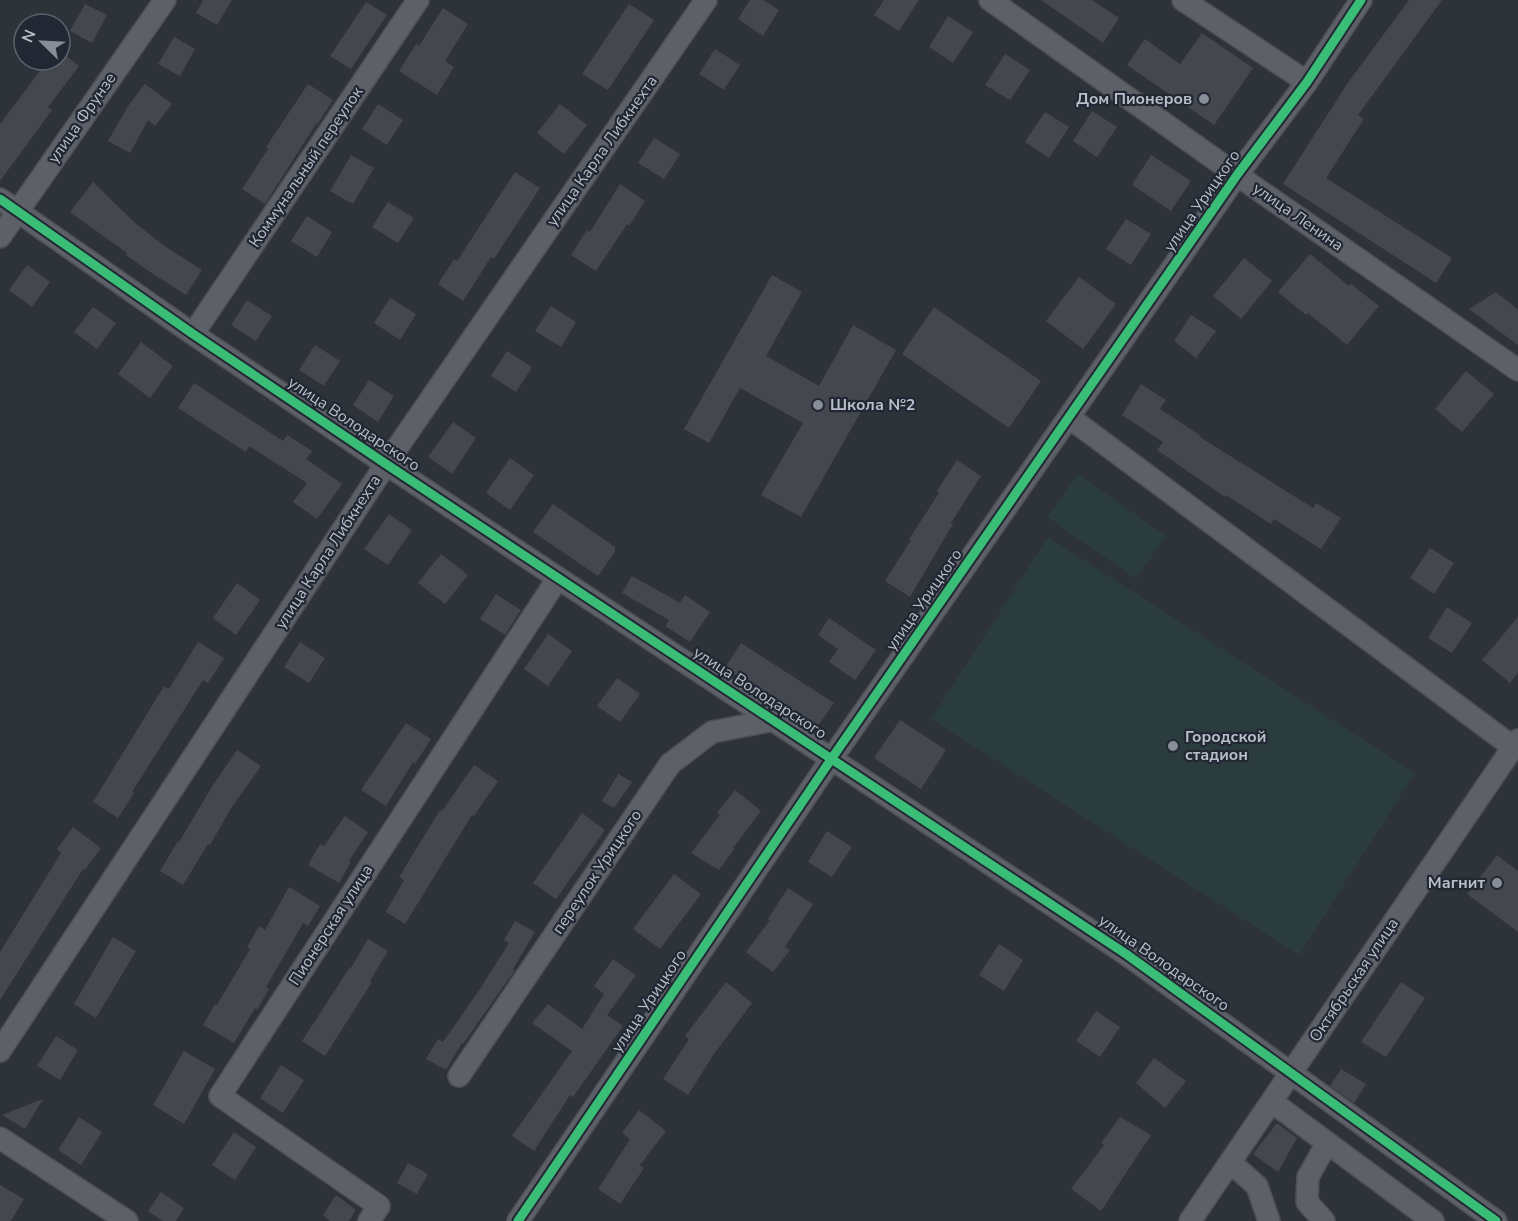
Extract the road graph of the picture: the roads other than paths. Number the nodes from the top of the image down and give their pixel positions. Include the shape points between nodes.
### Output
1 (165, 0) edge
2 (418, 0) edge
3 (706, 0) edge
4 (990, 0) edge
5 (1183, 0) edge
6 (1361, 0) edge
7 (1307, 82) junction
8 (1237, 175) junction
9 (0, 199) edge
10 (18, 211) junction
11 (0, 237) edge
12 (193, 334) junction
13 (1518, 370) edge
14 (1070, 418) junction
15 (386, 464) junction
16 (558, 578) junction
17 (774, 720) junction
18 (1516, 743) edge
19 (832, 759) junction
20 (0, 1051) edge
21 (1292, 1072) junction
22 (459, 1076) dead end
23 (1272, 1102) junction
24 (0, 1138) edge
25 (1327, 1143) junction
26 (1230, 1162) junction
27 (127, 1221) edge
28 (369, 1221) edge
29 (518, 1221) edge
30 (1190, 1221) edge
31 (1269, 1221) edge
32 (1324, 1221) edge
33 (1433, 1221) edge
34 (1496, 1221) edge

1 - 10 street, улица Фрунзе
2 - 12 street, Коммунальный переулок
3 - 15 street, улица Карла Либкнехта
4 - 8 street, улица Ленина
5 - 7 street
6 - 7 street, улица Урицкого
7 - 8 street, улица Урицкого
8 - 13 street, улица Ленина
8 - 14 street, улица Урицкого
9 - 10 street, улица Володарского
10 - 11 street, улица Фрунзе
10 - 12 street, улица Володарского
12 - 15 street, улица Володарского
14 - 18 street
14 - 19 street, улица Урицкого
15 - 16 street, улица Володарского
15 - 20 street, улица Карла Либкнехта
16 - 17 street, улица Володарского
16 - 28 street, Пионерская улица via 220,1096 379,1206
17 - 19 street, улица Володарского
17 - 22 street, переулок Урицкого via 712,732 670,764
18 - 21 street, Октябрьская улица
19 - 21 street, улица Володарского via 1126,954
19 - 29 street, улица Урицкого
21 - 23 street, Октябрьская улица
21 - 34 street, улица Володарского
23 - 25 street
23 - 26 street, Октябрьская улица
24 - 27 street
25 - 32 street via 1308,1177 1307,1202
25 - 33 street
26 - 30 street, Октябрьская улица
26 - 31 street via 1257,1186

